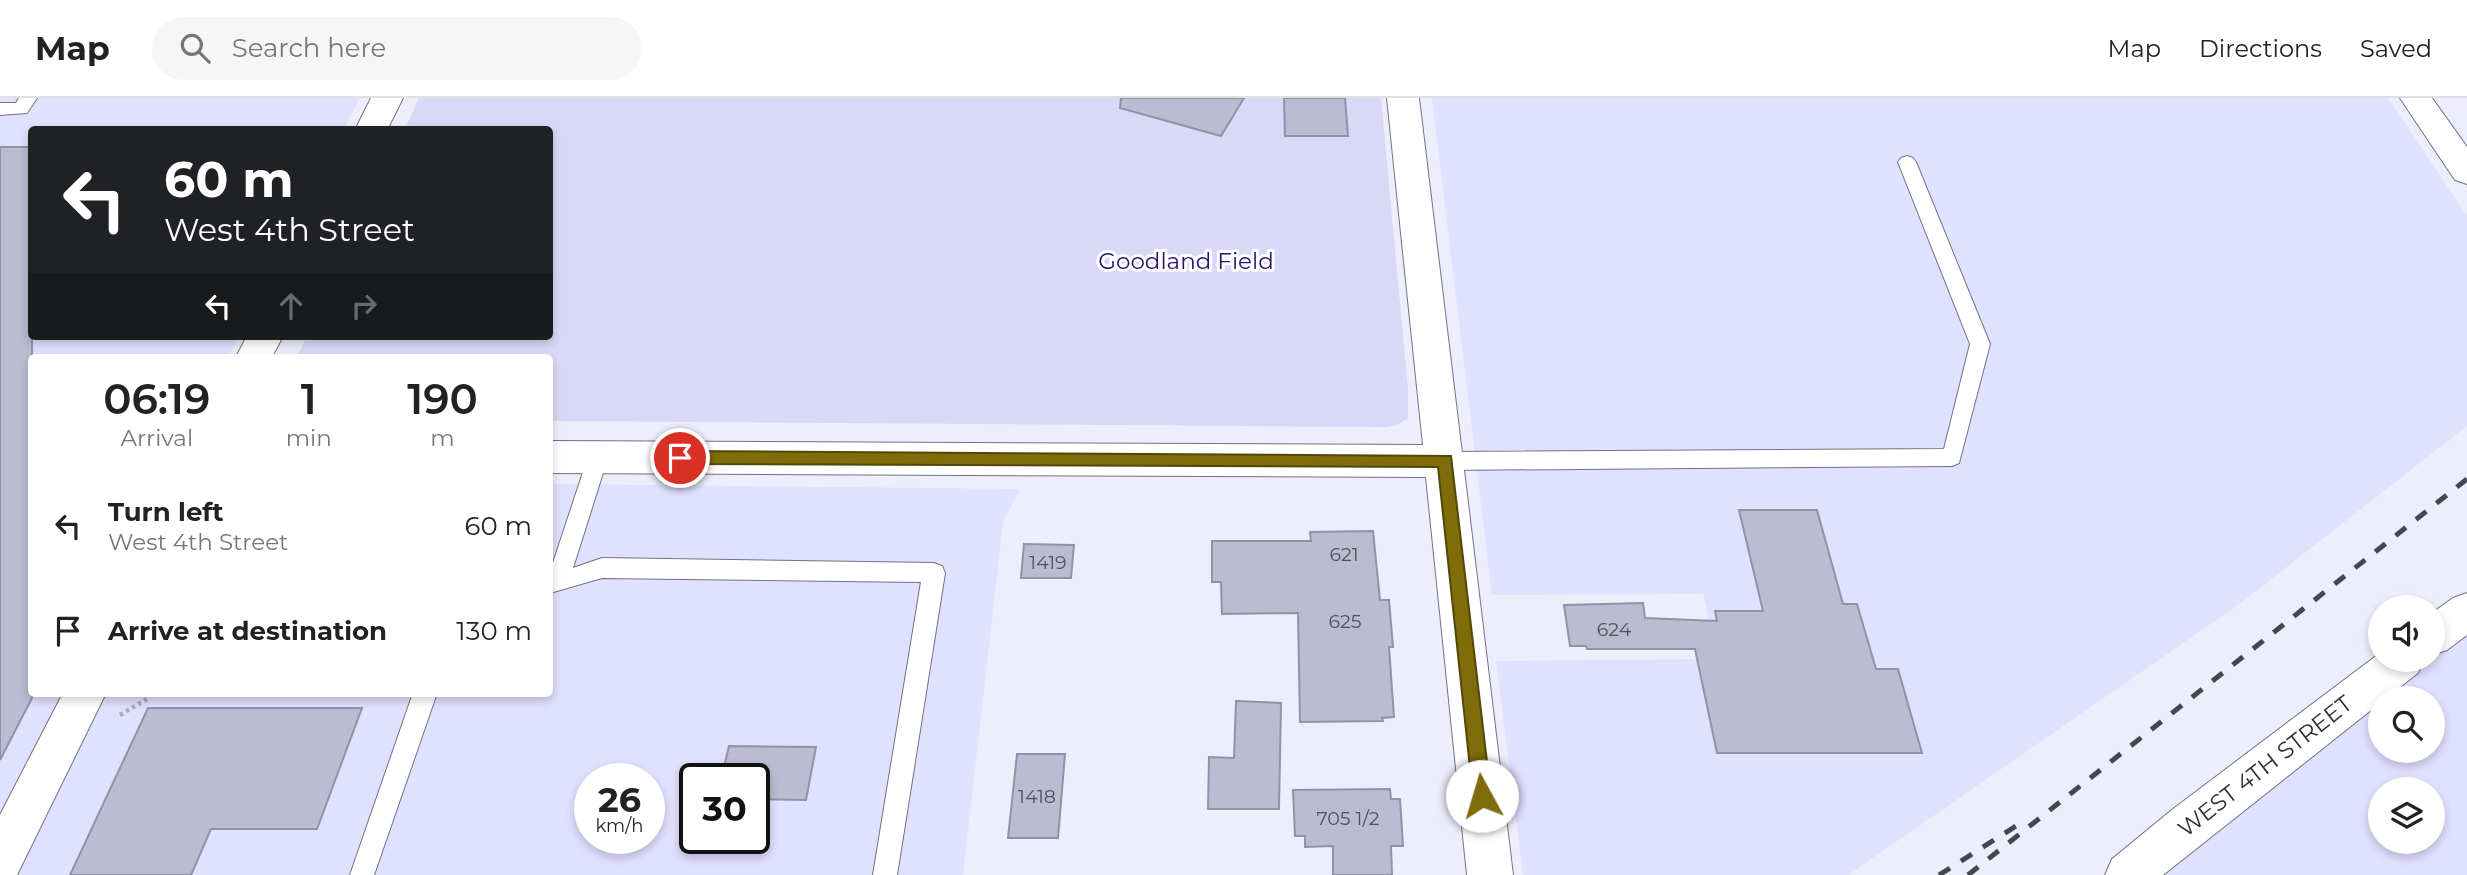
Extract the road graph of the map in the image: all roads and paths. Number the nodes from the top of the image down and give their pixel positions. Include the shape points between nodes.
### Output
1 (28, 98) edge
2 (387, 98) edge
3 (1403, 98) edge
4 (2416, 98) edge
5 (0, 109) edge
6 (373, 126) edge
7 (1907, 162) dead end
8 (2467, 172) edge
9 (553, 457) edge
10 (598, 457) junction
11 (1446, 461) junction
12 (553, 583) edge
13 (2467, 611) edge
14 (2445, 627) edge
15 (2387, 672) edge
16 (83, 697) edge
17 (424, 697) edge
18 (0, 862) edge
19 (362, 875) edge
20 (885, 875) edge
21 (1490, 875) edge
22 (2128, 875) edge

1 - 5 lane via 21,109
2 - 6 street
3 - 11 street
4 - 8 street
7 - 11 lane via 1980,344 1952,457
9 - 10 street
10 - 11 street
10 - 12 lane
11 - 21 street
12 - 20 lane via 602,568 934,573
13 - 14 street
15 - 22 street, WEST 4TH STREET
16 - 18 street
17 - 19 lane

